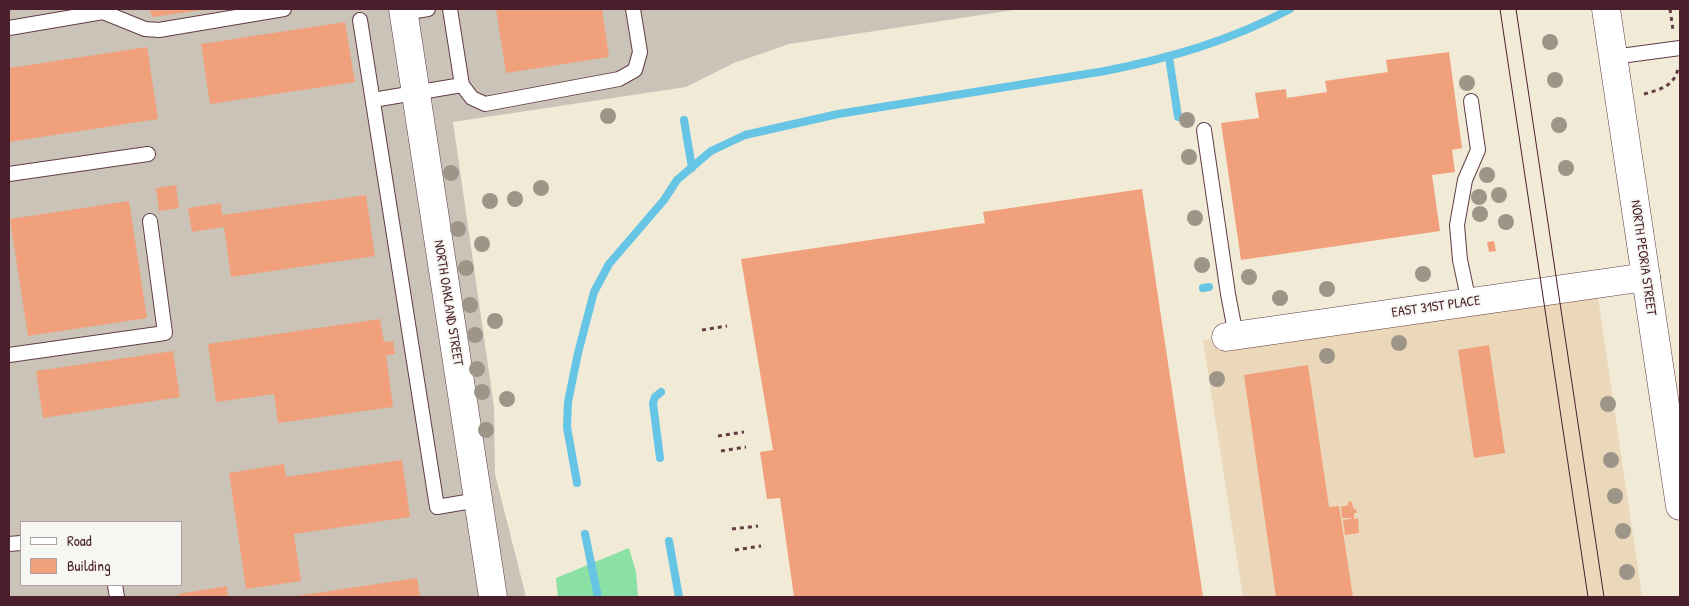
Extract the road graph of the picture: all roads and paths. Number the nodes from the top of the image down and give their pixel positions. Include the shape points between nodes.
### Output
1 (284, 9) edge
2 (450, 9) edge
3 (634, 9) edge
4 (1606, 9) edge
5 (412, 10) edge
6 (360, 20) dead end
7 (9, 28) edge
8 (1680, 48) edge
9 (1613, 57) junction
10 (1674, 79) dead end
11 (462, 86) junction
12 (416, 93) junction
13 (373, 100) junction
14 (1471, 101) dead end
15 (1620, 102) junction
16 (1204, 130) dead end
17 (148, 154) dead end
18 (9, 174) edge
19 (150, 221) dead end
20 (1646, 277) junction
21 (1469, 302) junction
22 (727, 326) dead end
23 (702, 330) dead end
24 (1231, 336) joint
25 (9, 355) edge
26 (1672, 390) edge
27 (744, 432) dead end
28 (718, 436) dead end
29 (746, 447) dead end
30 (721, 451) dead end
31 (478, 500) junction
32 (1680, 506) edge
33 (758, 526) dead end
34 (732, 530) dead end
35 (761, 546) dead end
36 (735, 550) dead end
37 (493, 597) edge

1 - 7 lane via 160,30 145,29 103,12
2 - 11 lane
3 - 11 lane via 640,52 635,70 619,79 485,104 472,98
4 - 9 street, NORTH PEORIA STREET
5 - 12 street, NORTH OAKLAND STREET
6 - 13 lane
8 - 9 lane
9 - 15 street, NORTH PEORIA STREET
10 - 15 path via 1664,88
11 - 12 lane
12 - 13 lane
12 - 31 street, NORTH OAKLAND STREET
13 - 31 lane via 437,507
14 - 21 lane via 1478,150 1465,180 1457,225
15 - 20 street, NORTH PEORIA STREET
16 - 24 lane
17 - 18 lane
19 - 25 lane via 165,333
20 - 21 street, EAST 31ST PLACE
20 - 26 street, NORTH PEORIA STREET
21 - 24 street, EAST 31ST PLACE
22 - 23 path
26 - 32 street, NORTH PEORIA STREET
27 - 28 path
29 - 30 path
31 - 37 street, NORTH OAKLAND STREET
33 - 34 path
35 - 36 path

